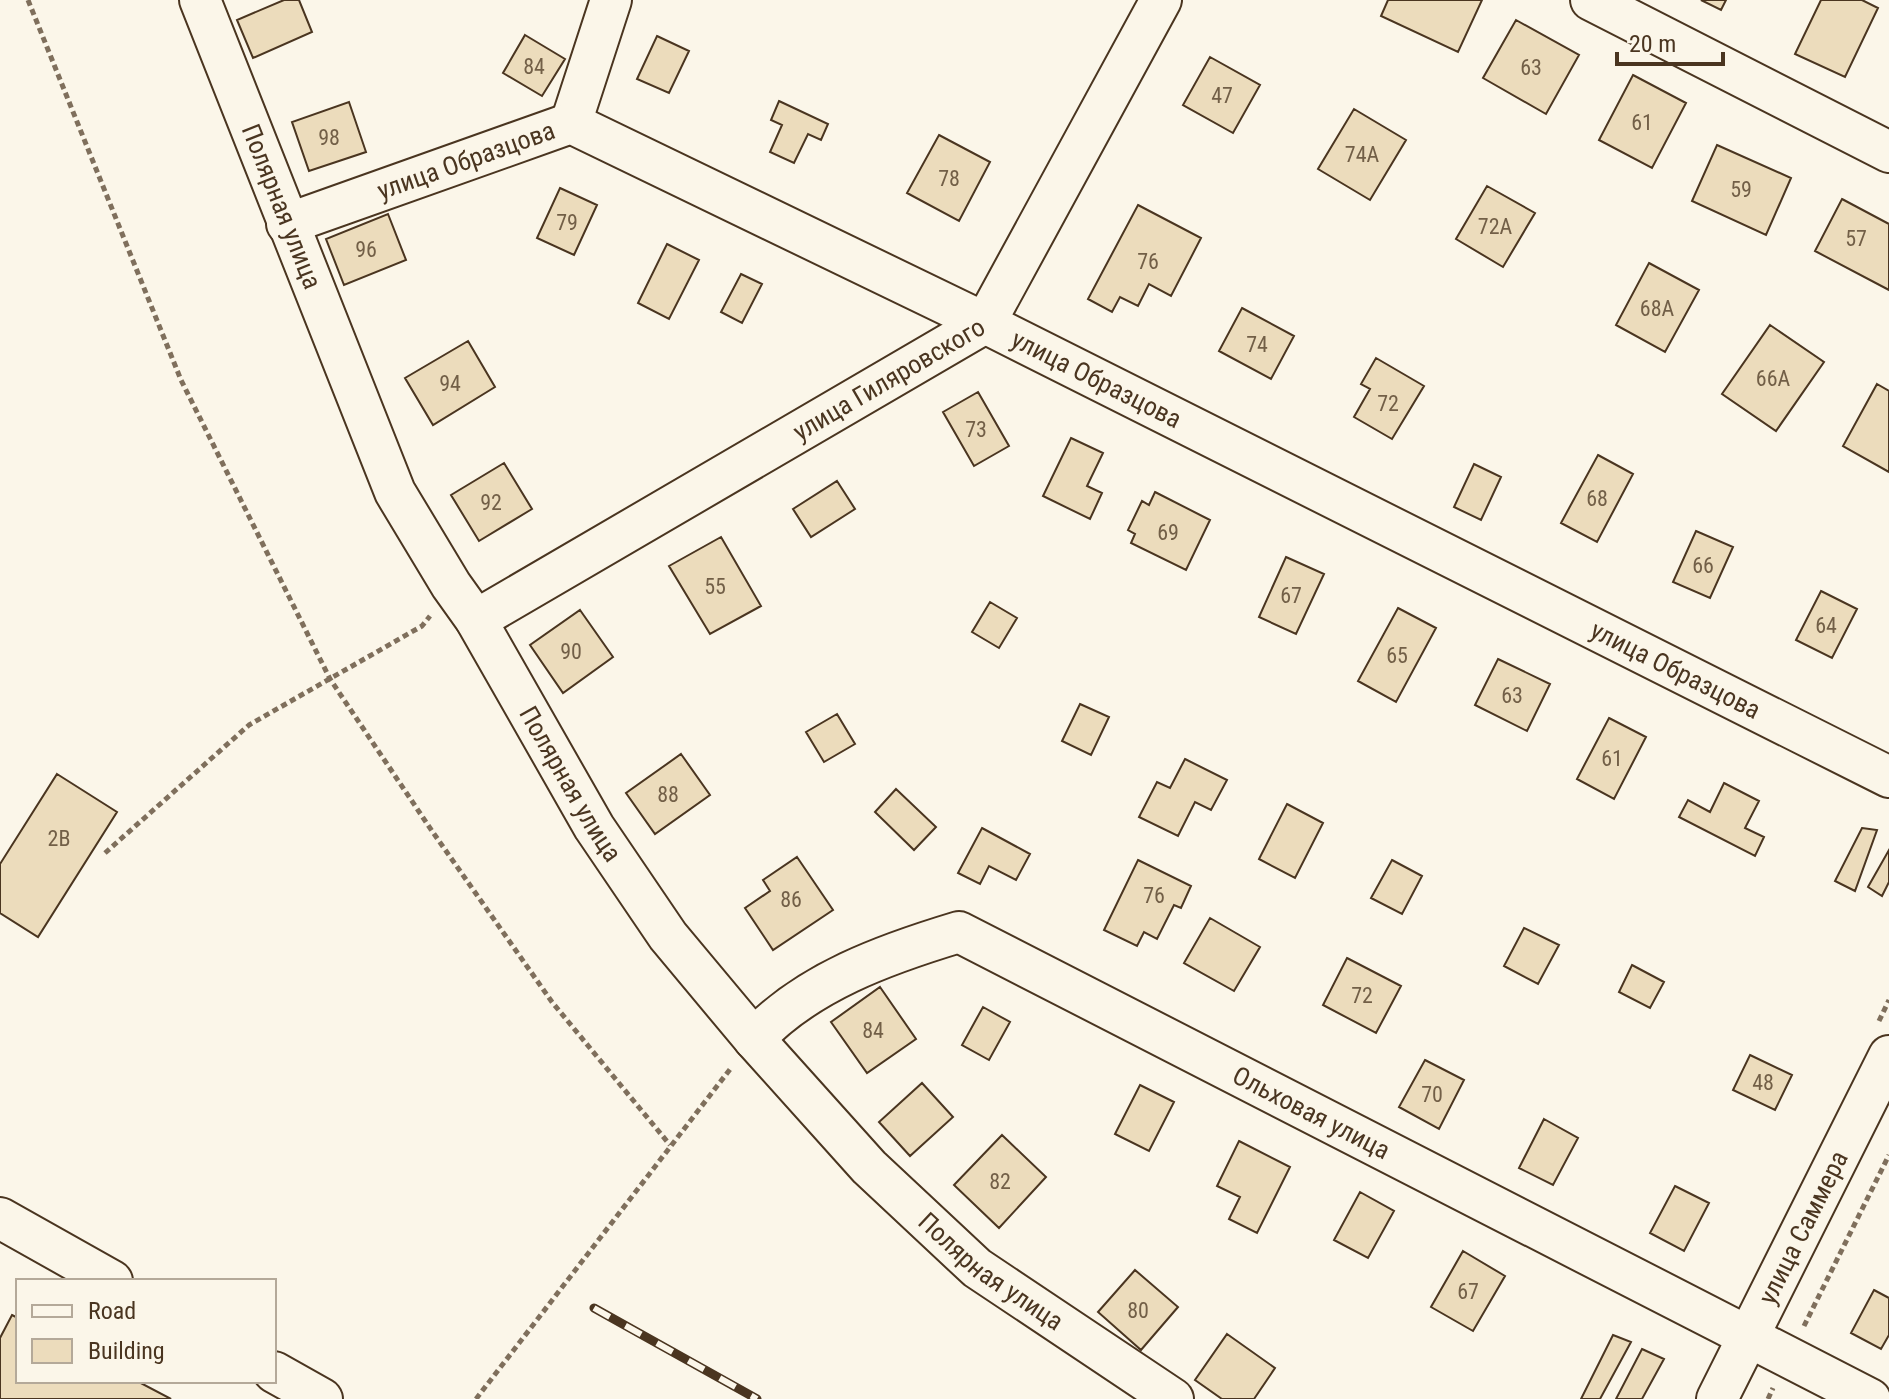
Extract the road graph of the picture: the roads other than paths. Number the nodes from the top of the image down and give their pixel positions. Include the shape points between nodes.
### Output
1 (200, 0) edge
2 (611, 0) edge
3 (1161, 0) edge
4 (1591, 0) edge
5 (571, 123) junction
6 (1889, 152) edge
7 (287, 224) junction
8 (985, 323) junction
9 (476, 620) junction
10 (1889, 777) edge
11 (754, 1039) junction
12 (1889, 1056) edge
13 (0, 1218) edge
14 (108, 1279) edge
15 (1748, 1338) junction
16 (276, 1373) edge
17 (322, 1399) edge
18 (1173, 1399) edge
19 (1717, 1399) edge
20 (1870, 1399) edge

1 - 7 street, Полярная улица
2 - 5 street
3 - 8 street, улица Гиляровского
4 - 6 street
5 - 7 street, улица Образцова
5 - 8 street, улица Образцова
7 - 9 street, Полярная улица via 395,492
8 - 9 street, улица Гиляровского
8 - 10 street, улица Образцова
9 - 11 street, Полярная улица via 594,827 668,936
11 - 15 street, Ольховая улица via 773,1018 842,977 900,950 959,932
11 - 18 street, Полярная улица via 869,1167 977,1268
12 - 15 street, улица Саммера
13 - 14 street
15 - 19 street, улица Саммера
15 - 20 street, Ольховая улица
16 - 17 street

